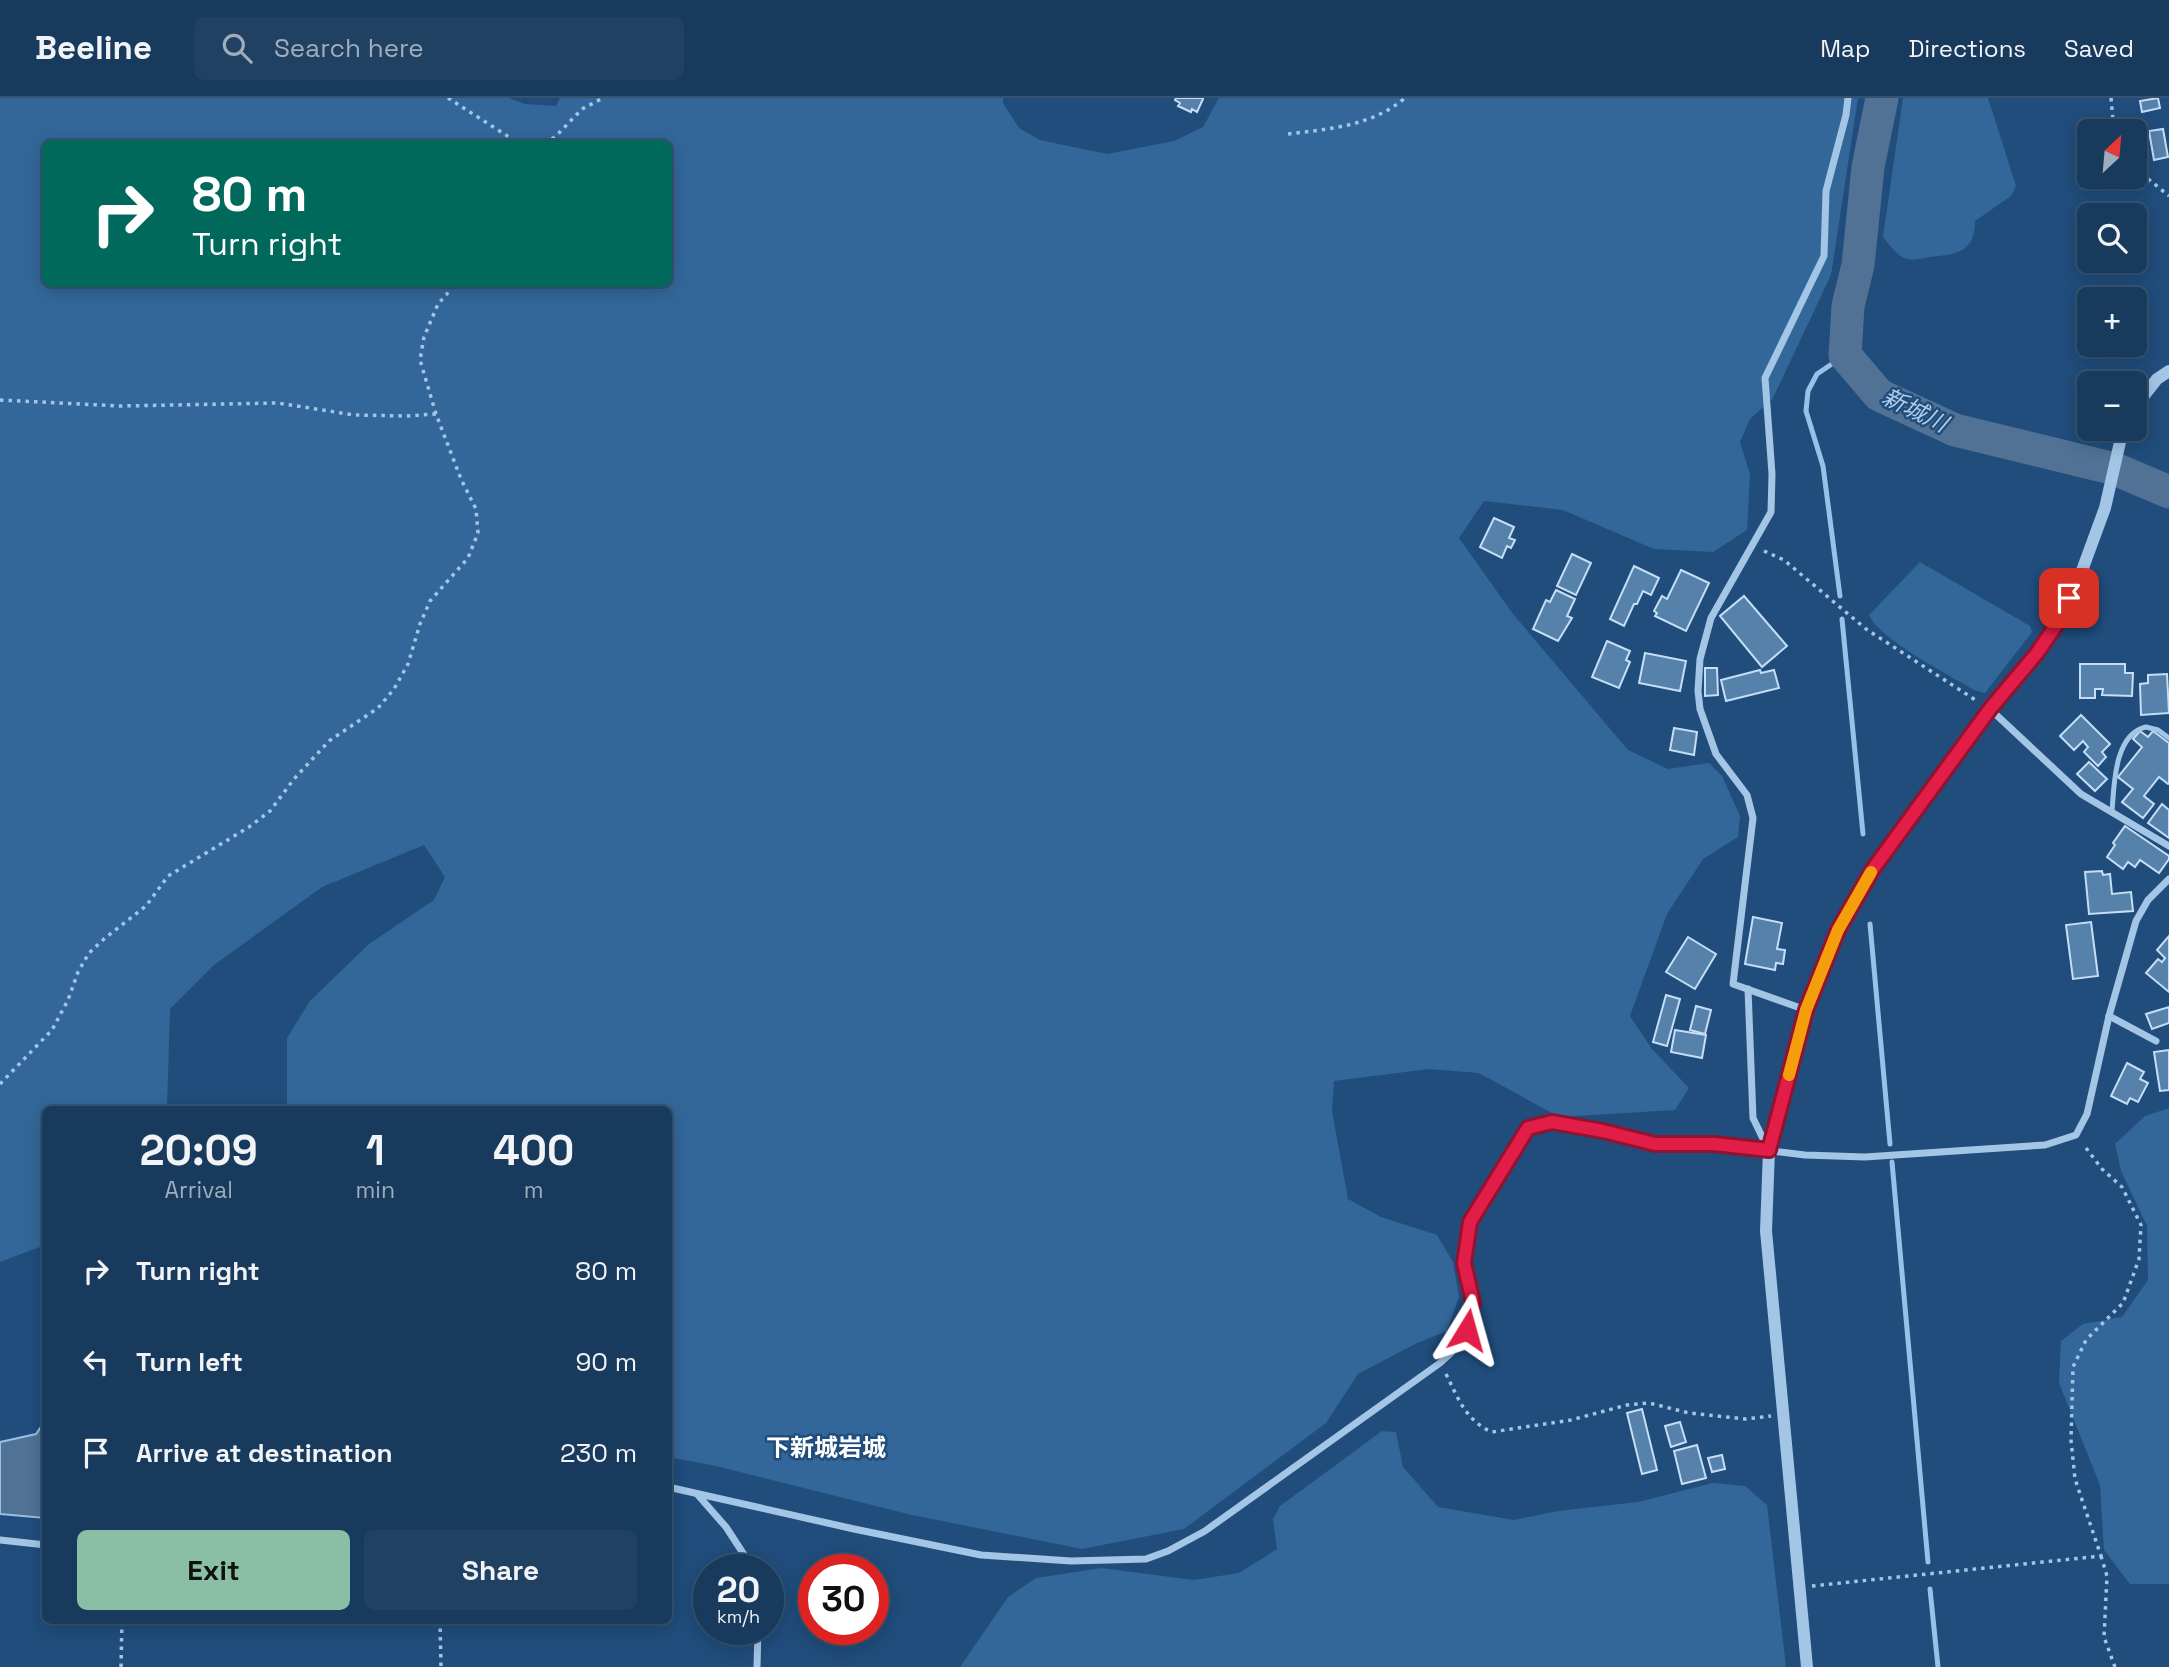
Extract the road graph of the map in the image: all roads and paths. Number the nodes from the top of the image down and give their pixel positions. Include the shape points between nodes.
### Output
1 (448, 98) edge
2 (603, 98) edge
3 (1405, 98) edge
4 (1848, 98) edge
5 (2111, 98) edge
6 (2113, 119) edge
7 (1288, 134) dead end
8 (514, 140) edge
9 (550, 140) edge
10 (2147, 178) edge
11 (2169, 196) edge
12 (450, 287) edge
13 (2169, 371) edge
14 (2147, 392) edge
15 (0, 400) edge
16 (436, 414) junction
17 (2120, 441) edge
18 (1752, 545) junction
19 (1990, 709) junction
20 (2169, 738) edge
21 (2112, 812) junction
22 (2169, 846) edge
23 (2169, 879) edge
24 (1748, 989) junction
25 (1806, 1010) junction
26 (2109, 1016) junction
27 (2156, 1041) dead end
28 (0, 1084) edge
29 (2077, 1135) junction
30 (1769, 1150) junction
31 (1440, 1363) junction
32 (1783, 1415) junction
33 (672, 1488) edge
34 (696, 1493) junction
35 (0, 1540) edge
36 (42, 1545) edge
37 (744, 1554) edge
38 (2101, 1556) junction
39 (1799, 1588) junction
40 (122, 1624) edge
41 (439, 1624) edge
42 (758, 1645) edge
43 (121, 1667) edge
44 (441, 1667) edge
45 (757, 1667) edge
46 (1807, 1667) edge
47 (2115, 1667) edge

1 - 8 path
2 - 9 path via 582,109
3 - 7 path via 1362,122
4 - 18 street via 1826,191 1824,256 1765,378 1771,512
5 - 6 path
10 - 11 path
12 - 16 path via 428,326 420,360
13 - 14 street
15 - 16 path via 121,406 278,403 354,415
16 - 28 path via 476,509 478,533 468,558 430,601 394,690 378,708 329,741 270,811 168,876 146,906 89,953 52,1030
17 - 19 street via 2105,508 2059,621
18 - 19 path via 1784,560 1866,629
18 - 24 street via 1711,618 1700,659 1698,691 1716,754 1746,795 1753,818 1733,984
19 - 21 street via 2081,794
19 - 25 street via 1873,869 1838,930
20 - 21 lane via 2147,727 2133,733 2116,763
21 - 22 street
23 - 26 street via 2136,920
24 - 25 street
24 - 30 street via 1753,1118
25 - 30 street
26 - 27 street
26 - 29 street via 2087,1114
29 - 30 street via 2045,1145 1865,1157
29 - 38 path via 2122,1187 2141,1225 2139,1259 2123,1303 2086,1340 2073,1367 2075,1479
30 - 31 street via 1655,1144 1552,1122 1528,1128 1470,1222 1464,1263 1473,1302 1467,1330
30 - 32 street via 1766,1231
31 - 32 path via 1465,1411 1492,1432 1649,1403 1746,1419
31 - 34 street via 1205,1531 1146,1559 1071,1561 981,1555
32 - 39 street
33 - 34 street
34 - 37 street
35 - 36 street
38 - 39 path
38 - 47 path via 2107,1576 2104,1637
39 - 46 street
40 - 43 path
41 - 44 path
42 - 45 street

